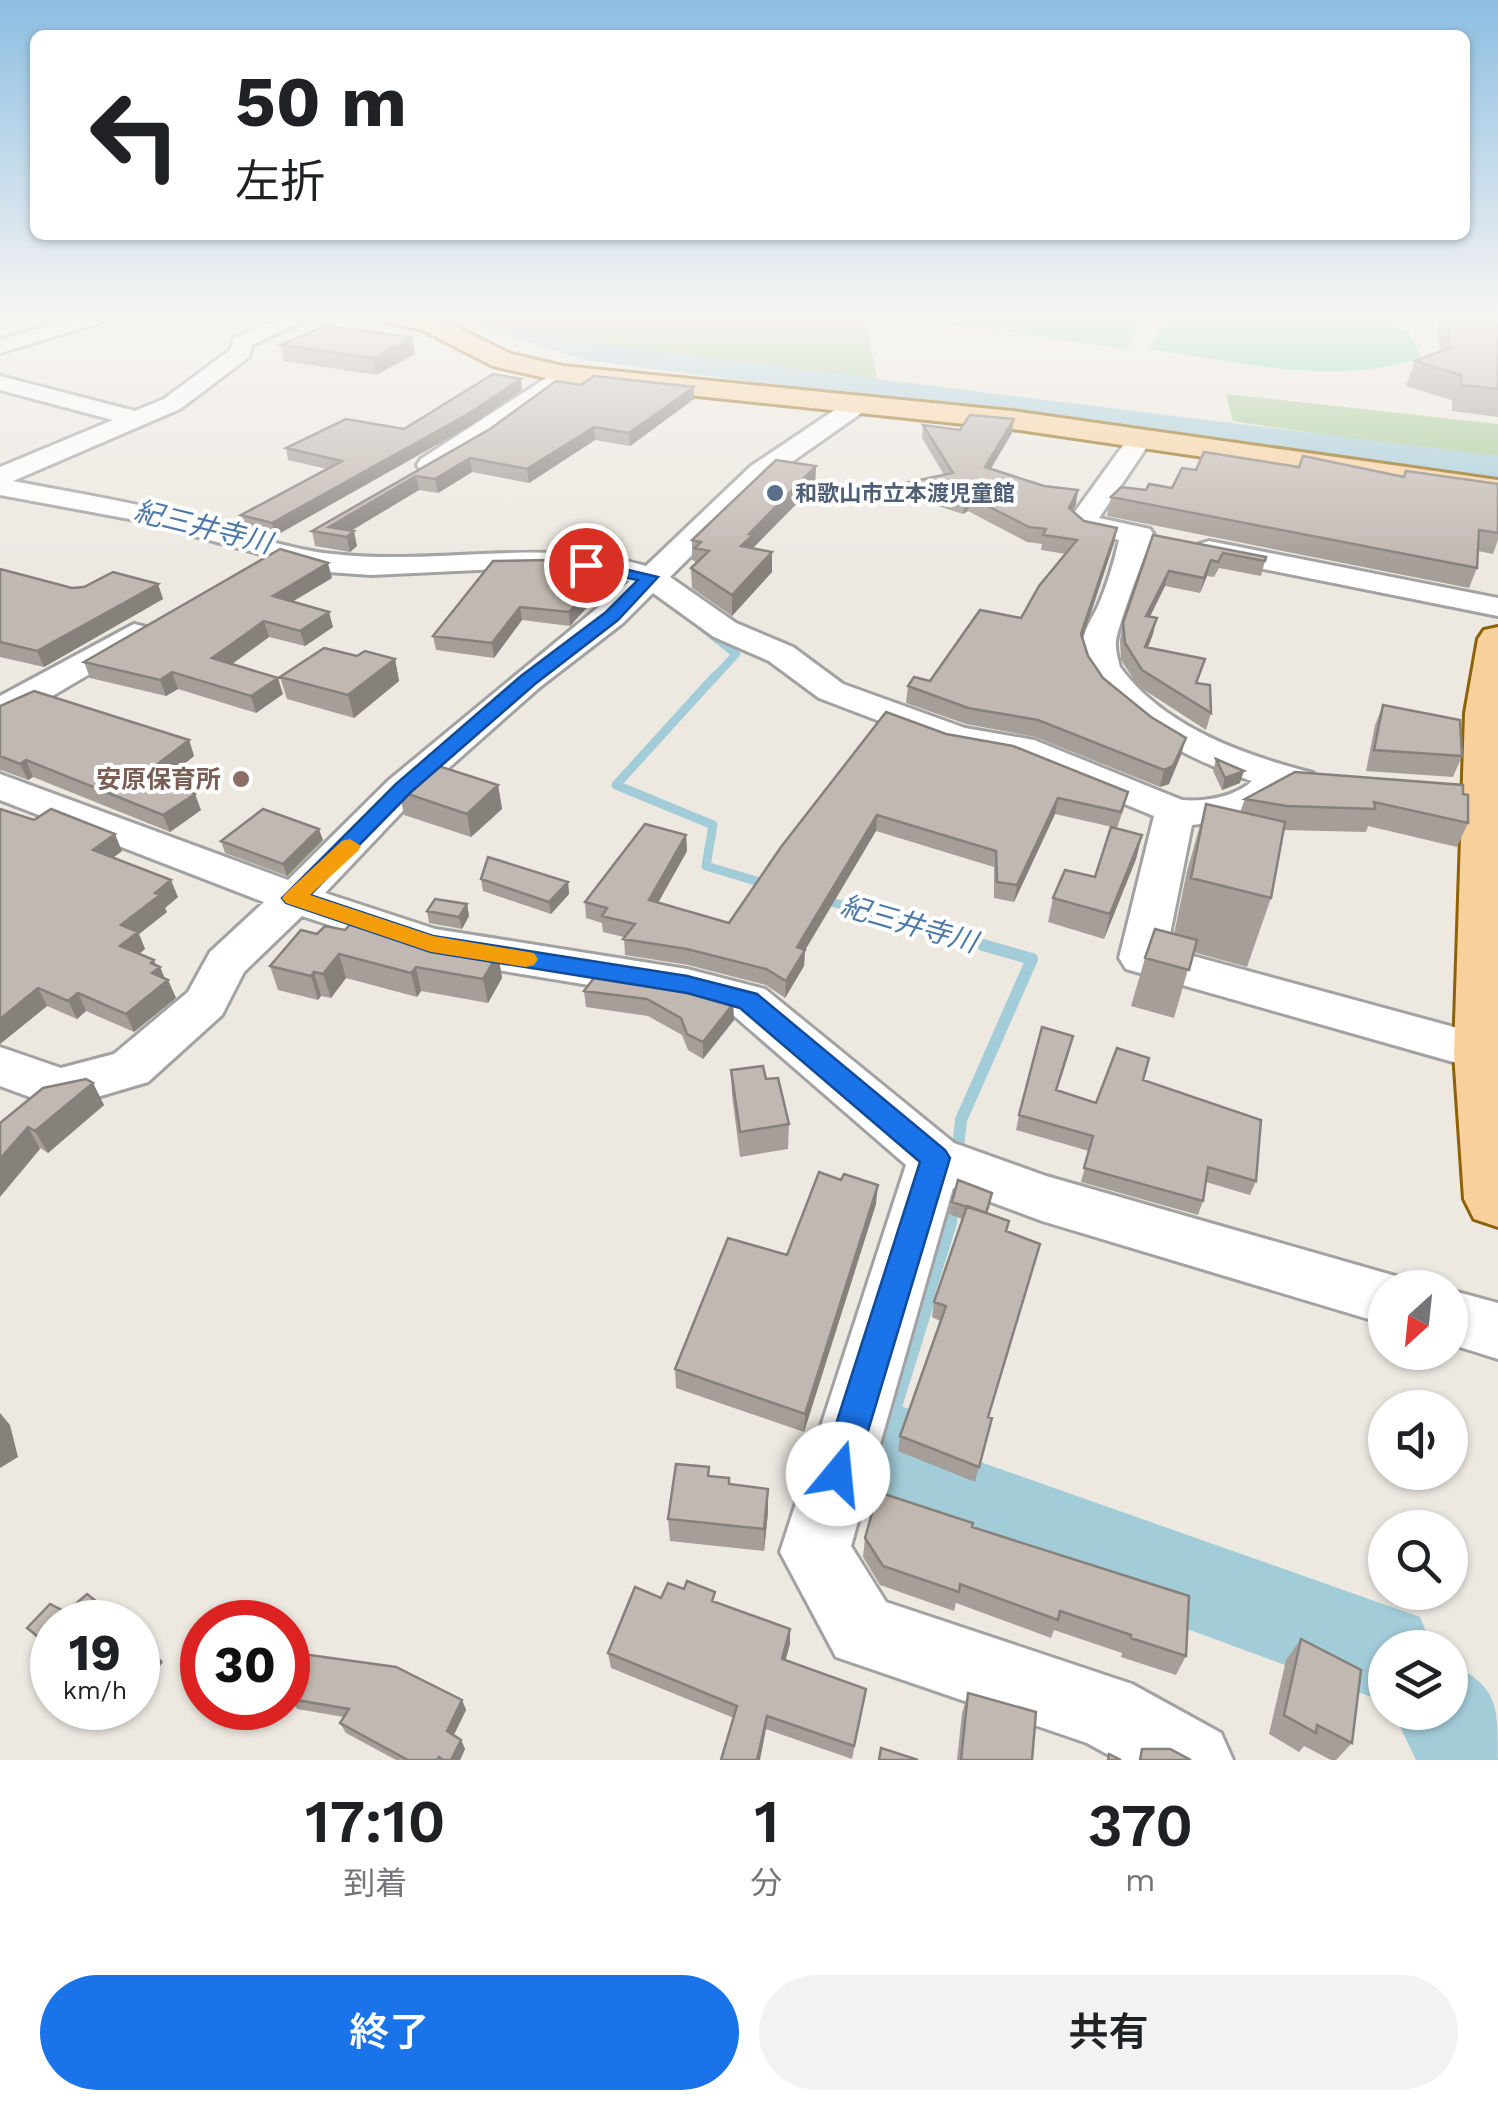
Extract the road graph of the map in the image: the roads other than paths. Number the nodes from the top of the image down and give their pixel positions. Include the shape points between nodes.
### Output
1 (63, 399) edge
2 (178, 399) edge
3 (529, 399) edge
4 (811, 399) edge
5 (859, 404) junction
6 (139, 419) junction
7 (1142, 438) junction
8 (0, 477) edge
9 (405, 479) edge
10 (0, 486) edge
11 (1498, 490) edge
12 (311, 533) edge
13 (1134, 534) junction
14 (279, 551) junction
15 (246, 570) edge
16 (650, 577) junction
17 (1498, 606) edge
18 (164, 617) edge
19 (1498, 639) edge
20 (0, 711) edge
21 (1276, 780) junction
22 (1337, 785) edge
23 (0, 786) edge
24 (1480, 794) edge
25 (1174, 810) junction
26 (294, 898) junction
27 (1485, 1052) junction
28 (0, 1066) edge
29 (935, 1158) junction
30 (1498, 1199) edge
31 (1368, 1293) edge
32 (1468, 1322) edge
33 (1498, 1331) edge
34 (1194, 1760) edge

1 - 6 street
2 - 6 street
3 - 9 street
4 - 5 main road
5 - 7 main road
5 - 16 street via 760,472
6 - 8 street
7 - 11 main road
7 - 13 street via 1083,520
10 - 14 street via 138,512
12 - 14 street
13 - 17 street
13 - 21 street via 1130,565 1098,646 1106,677 1126,700 1186,737
14 - 15 street
14 - 16 street via 328,564 519,559
16 - 25 street via 725,630 781,654 830,691 958,738 1021,748
16 - 26 street via 403,788
18 - 20 street
19 - 24 main road
21 - 22 street
21 - 25 street via 1259,796 1203,814
23 - 26 street
24 - 27 main road
25 - 27 street via 1142,958
26 - 28 street via 226,963 205,1003 130,1069 60,1088
26 - 29 street via 431,944 687,984 748,1001
27 - 30 main road
29 - 31 street via 1042,1198
29 - 34 street via 816,1552 862,1631 1106,1711
32 - 33 street

